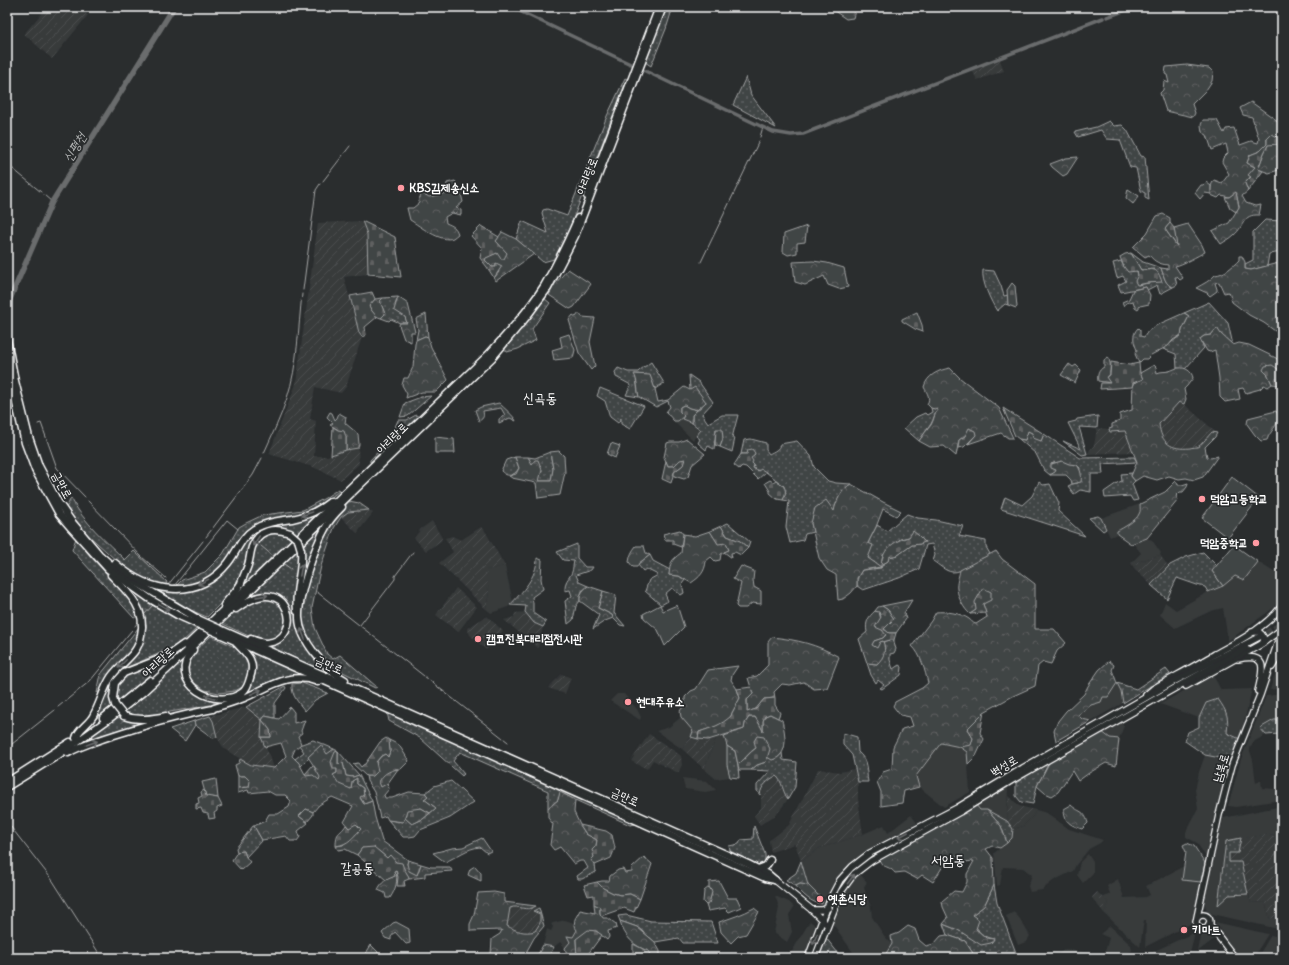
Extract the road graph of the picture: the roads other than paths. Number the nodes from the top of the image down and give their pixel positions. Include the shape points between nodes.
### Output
1 (659, 7) edge
2 (664, 7) edge
3 (643, 55) junction
4 (7, 339) edge
5 (7, 365) edge
6 (12, 380) junction
7 (343, 498) junction
8 (99, 554) junction
9 (108, 569) junction
10 (1282, 606) edge
11 (225, 611) junction
12 (299, 618) junction
13 (197, 622) junction
14 (217, 630) junction
15 (1282, 630) edge
16 (1252, 632) junction
17 (233, 640) junction
18 (244, 640) junction
19 (1260, 640) junction
20 (197, 642) junction
21 (187, 645) junction
22 (1282, 650) edge
23 (1232, 661) junction
24 (1264, 682) junction
25 (336, 686) junction
26 (358, 690) junction
27 (1132, 706) junction
28 (1254, 707) junction
29 (214, 708) junction
30 (1141, 708) junction
31 (76, 738) junction
32 (57, 756) junction
33 (7, 782) edge
34 (7, 787) edge
35 (770, 860) dead end
36 (757, 869) junction
37 (775, 880) junction
38 (828, 908) junction
39 (812, 910) junction
40 (1197, 918) junction
41 (823, 921) junction
42 (1209, 924) junction
43 (828, 926) junction
44 (808, 958) edge
45 (815, 958) edge
46 (1235, 958) edge

1 - 3 highway, 아리랑로
2 - 3 highway, 아리랑로
3 - 7 highway, 아리랑로 via 579,217 543,287 524,314 488,355
4 - 6 highway, 금만로
5 - 6 highway, 금만로
6 - 8 highway, 금만로 via 39,466 58,502
6 - 9 highway, 금만로 via 25,443 35,470 59,514
7 -> 8 highway via 337,496 316,511 254,529 216,575 188,588 177,590 157,587 132,576 102,552
7 - 11 highway, 아리랑로
7 - 12 highway via 346,502 320,540 306,578
8 - 13 highway, 금만로 via 120,573
9 -> 13 highway, 금만로 via 150,599 179,616
9 -> 31 highway via 106,570 139,609 143,623 142,632 137,648 110,678 94,715
10 - 16 main road via 1267,622
12 -> 11 highway, bridge via 296,602 302,561 301,550 298,540 290,533 280,530 268,530 256,539 240,585 222,607
11 -> 18 highway via 232,612 243,603 263,595 280,600 286,607 289,613 288,629 278,639 265,643 246,638
11 - 20 highway, 아리랑로
11 - 21 highway, 아리랑로
26 -> 12 highway via 338,677 317,657 303,636
13 - 14 highway, 금만로, bridge
14 - 17 highway, 금만로
14 - 18 highway, 금만로
15 - 19 main road
15 - 24 main road, 남북로
16 - 19 main road via 1263,635 1264,640
16 - 27 main road via 1153,689
17 -> 20 highway via 252,662 253,672 243,692 219,699 193,688 186,680 185,664
17 - 25 highway, 금만로
18 - 26 highway, 금만로
19 - 23 main road
19 - 27 main road, 벽성로 via 1208,663
19 - 30 main road, 벽성로
20 - 32 highway, 아리랑로 via 142,693
21 - 29 highway, bridge via 184,644 170,654 124,673 115,683 115,705 124,716 133,719 157,718
21 - 31 highway, 아리랑로 via 124,702
22 - 24 main road
23 - 28 main road via 1250,657 1262,664
23 - 30 main road
24 - 28 main road, 남북로
29 -> 25 highway via 244,698 276,682 292,678 312,680 334,688
25 - 37 highway, 금만로 via 765,878
26 - 36 highway, 금만로
27 -> 38 main road, 벽성로 via 958,808 870,854 840,880
28 - 40 main road, 남북로 via 1232,765
32 -> 29 highway via 61,757 76,748 127,731
43 -> 30 main road, 벽성로 via 841,892 854,874 871,861
31 - 33 highway, 아리랑로
32 - 34 highway, 아리랑로
35 - 36 highway via 766,866
36 - 37 highway, 금만로
37 - 39 main road, 금만로
38 - 39 main road
38 - 41 main road, 벽성로
39 - 41 main road, 금만로
40 - 42 main road via 1205,915 1209,919
40 - 42 main road via 1196,923 1200,928 1206,928
41 - 43 main road, 금만로
41 -> 44 main road, 벽성로
42 - 46 main road
43 - 45 main road, 벽성로

